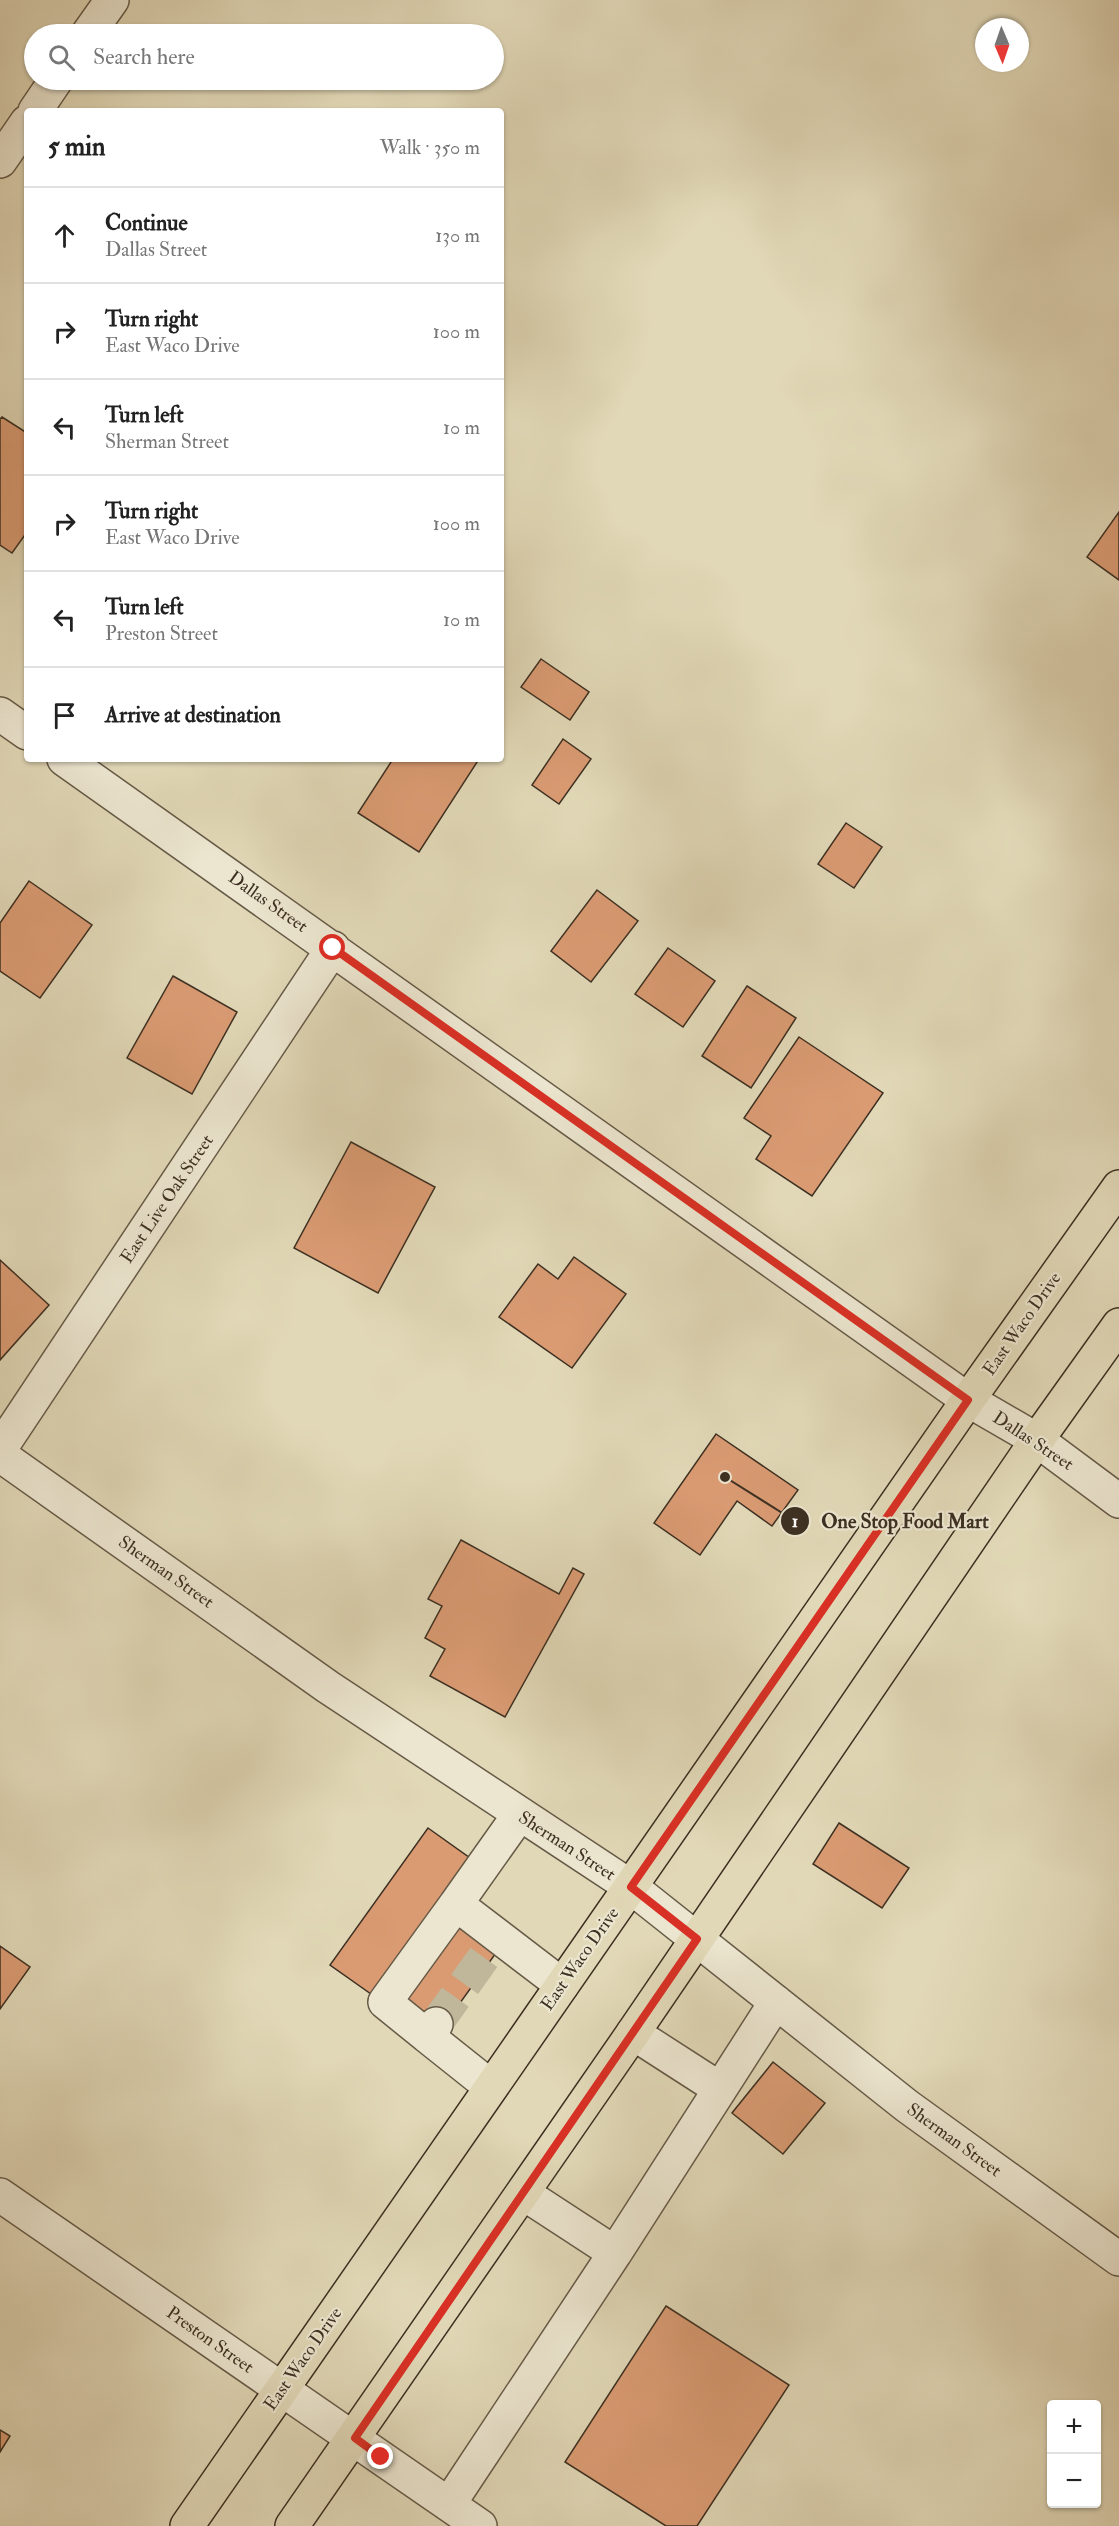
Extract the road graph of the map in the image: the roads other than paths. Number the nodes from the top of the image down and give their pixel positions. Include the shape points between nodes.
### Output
1 (112, 0) edge
2 (95, 24) edge
3 (49, 90) edge
4 (36, 108) edge
5 (24, 126) edge
6 (0, 160) edge
7 (0, 714) edge
8 (24, 731) edge
9 (68, 762) edge
10 (333, 948) junction
11 (1119, 1187) edge
12 (1119, 1325) edge
13 (968, 1400) junction
14 (1037, 1440) junction
15 (0, 1449) edge
16 (0, 1455) edge
17 (1119, 1501) edge
18 (519, 1815) junction
19 (631, 1887) junction
20 (456, 1904) junction
21 (697, 1939) junction
22 (562, 1985) junction
23 (776, 2002) junction
24 (633, 2033) junction
25 (491, 2087) junction
26 (720, 2089) junction
27 (523, 2193) junction
28 (0, 2195) edge
29 (615, 2253) junction
30 (1119, 2259) edge
31 (281, 2390) junction
32 (355, 2438) junction
33 (449, 2504) junction
34 (187, 2526) edge
35 (292, 2526) edge
36 (480, 2526) edge

1 - 2 street
3 - 4 street
5 - 6 street
7 - 8 street
9 - 10 street, Dallas Street
10 - 13 street, Dallas Street
10 - 15 street, East Live Oak Street
11 - 13 main road, East Waco Drive
12 - 14 main road
13 - 14 street, Dallas Street
13 - 19 main road, East Waco Drive
14 - 17 street, Dallas Street
14 - 21 main road
16 - 18 street, Sherman Street via 328,1687
18 - 19 street, Sherman Street
18 - 20 street
19 - 21 street, Sherman Street
19 - 22 main road, East Waco Drive
20 - 22 street via 494,1943
20 - 25 street via 385,2002 432,2030
21 - 23 street, Sherman Street
21 - 24 main road
22 - 25 main road, East Waco Drive
23 - 26 street
23 - 30 street, Sherman Street via 907,2106
24 - 26 street
24 - 27 main road
25 - 31 main road, East Waco Drive
26 - 29 street
27 - 29 street
27 - 32 main road
28 - 31 street, Preston Street
29 - 33 street
31 - 32 street, Preston Street
31 - 34 main road, East Waco Drive
32 - 33 street, Preston Street
32 - 35 main road
33 - 36 street, Preston Street

